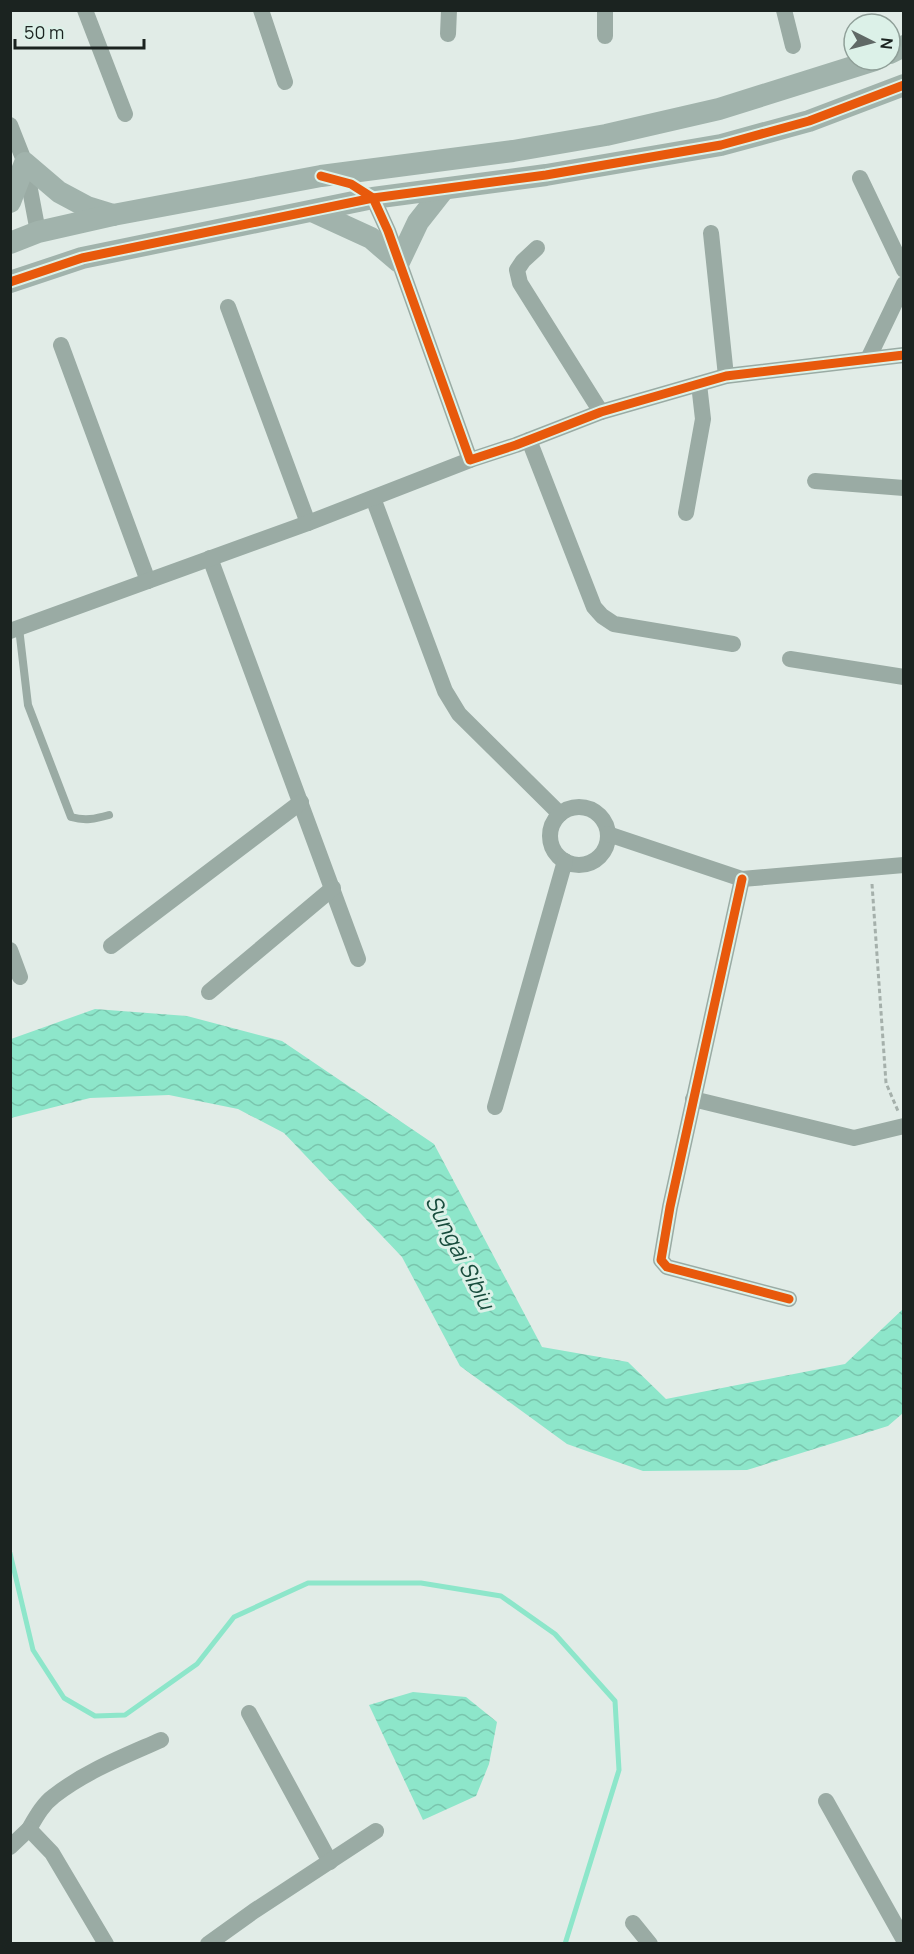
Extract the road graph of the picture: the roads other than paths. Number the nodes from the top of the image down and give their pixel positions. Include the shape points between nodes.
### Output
1 (85, 10) edge
2 (261, 10) edge
3 (449, 10) edge
4 (605, 10) edge
5 (784, 10) edge
6 (448, 34) dead end
7 (605, 36) dead end
8 (793, 46) dead end
9 (842, 70) edge
10 (285, 82) dead end
11 (903, 85) edge
12 (125, 114) dead end
13 (10, 125) edge
14 (25, 163) junction
15 (321, 176) junction
16 (861, 178) dead end
17 (444, 189) junction
18 (373, 198) junction
19 (10, 202) edge
20 (312, 212) junction
21 (113, 215) junction
22 (38, 232) junction
23 (711, 233) dead end
24 (10, 243) edge
25 (537, 248) dead end
26 (10, 260) edge
27 (399, 262) junction
28 (903, 270) edge
29 (10, 282) edge
30 (903, 284) edge
31 (228, 308) dead end
32 (61, 345) dead end
33 (903, 355) edge
34 (868, 358) junction
35 (726, 375) junction
36 (699, 384) junction
37 (601, 412) junction
38 (529, 440) junction
39 (470, 460) junction
40 (815, 481) dead end
41 (903, 488) edge
42 (374, 498) junction
43 (686, 513) dead end
44 (308, 523) junction
45 (210, 558) junction
46 (148, 581) junction
47 (15, 630) edge
48 (732, 644) dead end
49 (790, 659) dead end
50 (903, 677) edge
51 (301, 802) junction
52 (109, 814) dead end
53 (560, 814) junction
54 (608, 834) junction
55 (565, 861) junction
56 (903, 865) edge
57 (742, 879) junction
58 (333, 888) junction
59 (111, 946) dead end
60 (10, 950) edge
61 (358, 959) dead end
62 (20, 977) dead end
63 (209, 992) dead end
64 (693, 1099) junction
65 (495, 1107) dead end
66 (901, 1120) edge
67 (789, 1299) dead end
68 (249, 1713) dead end
69 (161, 1740) dead end
70 (826, 1801) dead end
71 (29, 1829) junction
72 (376, 1831) dead end
73 (10, 1847) edge
74 (330, 1862) junction
75 (633, 1923) dead end
76 (903, 1940) edge
77 (106, 1944) edge
78 (208, 1944) edge
79 (650, 1944) edge

1 - 12 street
2 - 10 street
3 - 6 street
4 - 7 street
5 - 8 street
9 - 15 street via 719,109 606,135
11 - 17 street via 809,121 721,145
13 - 14 street
14 - 19 street
14 - 21 street via 59,192
14 - 22 street
15 - 18 street via 351,184
15 - 21 street
16 - 28 street
17 - 18 street
17 - 27 street via 418,222
18 - 20 street
18 - 27 street
20 - 27 street via 371,238
20 - 29 street via 82,258
21 - 22 street
22 - 24 street
22 - 26 street via 23,254
23 - 35 street
25 - 37 street via 517,270 520,283
27 - 39 street
30 - 34 street
31 - 44 street
32 - 46 street
33 - 34 street
34 - 35 street
35 - 36 street
36 - 37 street
36 - 43 street via 703,419
37 - 38 street
38 - 39 street
38 - 48 street via 594,607 602,616 614,624
39 - 42 street
40 - 41 street
42 - 44 street
42 - 53 street via 445,691 459,714
44 - 45 street
45 - 46 street
45 - 51 street
46 - 47 street
47 - 52 lane via 28,705 71,817 92,820
49 - 50 street
51 - 58 street
51 - 59 street
53 - 54 street via 577,806 590,809 604,821
53 - 55 street via 553,823 550,839 553,849
54 - 55 street via 605,849 594,860 580,865
54 - 57 street
55 - 65 street
56 - 57 street
57 - 64 street
58 - 61 street
58 - 63 street
60 - 62 street
64 - 66 street via 854,1138
64 - 67 street via 661,1260 667,1267
68 - 74 street
69 - 71 street via 97,1768 54,1796
70 - 76 street
71 - 73 street
71 - 77 street via 52,1853
72 - 74 street
74 - 78 street
75 - 79 street

